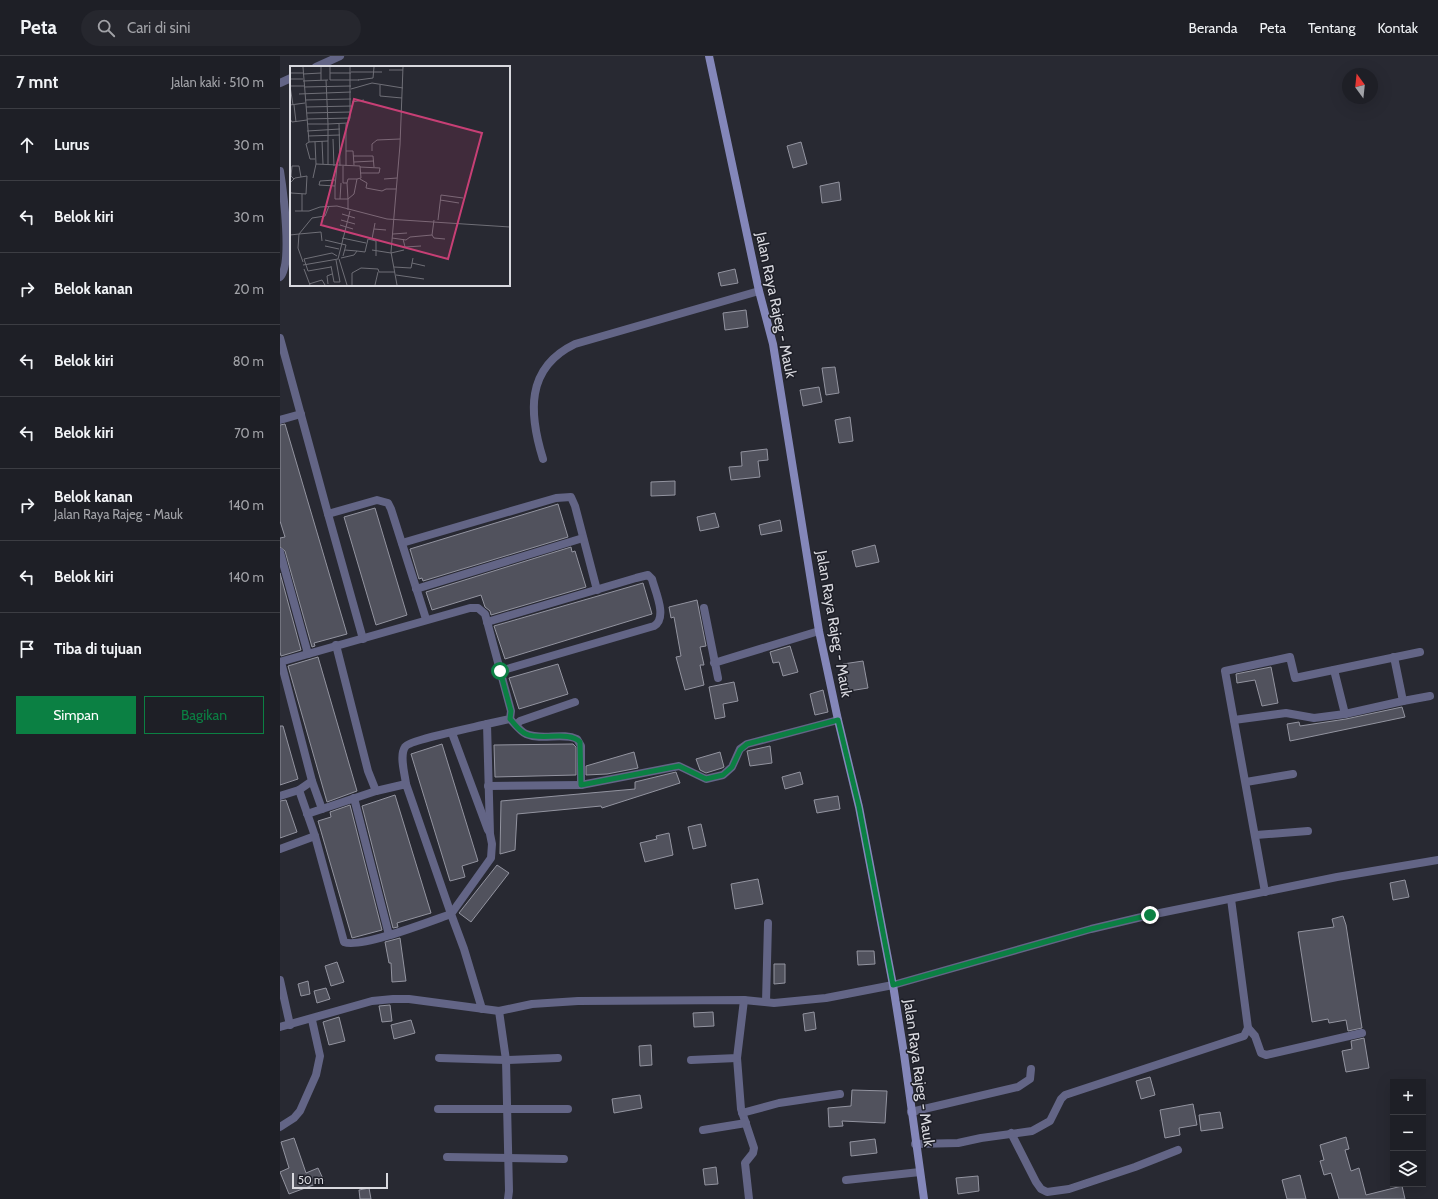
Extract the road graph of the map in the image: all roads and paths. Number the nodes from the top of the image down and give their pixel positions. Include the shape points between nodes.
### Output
1 (340, 56) edge
2 (709, 56) edge
3 (318, 66) edge
4 (290, 78) edge
5 (280, 83) edge
6 (280, 174) edge
7 (283, 225) edge
8 (280, 277) edge
9 (759, 291) junction
10 (280, 338) edge
11 (301, 414) junction
12 (280, 420) edge
13 (543, 459) dead end
14 (328, 514) junction
15 (583, 538) junction
16 (402, 544) junction
17 (280, 552) edge
18 (416, 589) junction
19 (597, 590) junction
20 (704, 608) dead end
21 (426, 619) junction
22 (487, 622) junction
23 (819, 631) junction
24 (364, 639) junction
25 (336, 645) junction
26 (1420, 652) dead end
27 (308, 654) junction
28 (1394, 657) junction
29 (280, 662) edge
30 (714, 663) junction
31 (1334, 670) junction
32 (500, 671) junction
33 (718, 678) dead end
34 (1430, 696) dead end
35 (575, 702) dead end
36 (1403, 702) junction
37 (1344, 714) junction
38 (838, 720) junction
39 (1234, 720) junction
40 (513, 722) junction
41 (487, 724) junction
42 (452, 733) junction
43 (1293, 774) dead end
44 (312, 781) junction
45 (1246, 782) junction
46 (406, 784) junction
47 (581, 785) junction
48 (488, 786) junction
49 (299, 790) junction
50 (376, 791) junction
51 (280, 796) edge
52 (354, 798) junction
53 (322, 809) junction
54 (307, 814) junction
55 (1308, 831) dead end
56 (490, 834) junction
57 (1256, 835) junction
58 (315, 836) junction
59 (280, 849) edge
60 (1438, 860) edge
61 (1265, 892) junction
62 (1231, 899) junction
63 (451, 914) junction
64 (768, 923) dead end
65 (389, 935) junction
66 (280, 980) edge
67 (893, 985) junction
68 (744, 1000) junction
69 (766, 1002) junction
70 (482, 1009) junction
71 (500, 1011) junction
72 (312, 1020) junction
73 (290, 1025) junction
74 (280, 1027) edge
75 (1248, 1028) junction
76 (1362, 1033) dead end
77 (439, 1058) dead end
78 (558, 1058) dead end
79 (737, 1058) junction
80 (506, 1060) junction
81 (691, 1060) dead end
82 (1031, 1069) dead end
83 (840, 1094) dead end
84 (568, 1108) dead end
85 (438, 1109) dead end
86 (506, 1109) junction
87 (911, 1112) junction
88 (742, 1113) junction
89 (746, 1123) junction
90 (280, 1127) edge
91 (703, 1130) dead end
92 (1011, 1134) junction
93 (915, 1144) junction
94 (1178, 1150) dead end
95 (447, 1157) dead end
96 (508, 1158) junction
97 (564, 1159) dead end
98 (920, 1172) junction
99 (846, 1180) dead end
100 (508, 1199) edge
101 (749, 1199) edge
102 (924, 1199) edge

1 - 3 street
2 - 9 main road, Jalan Raya Rajeg - Mauk
4 - 5 street
6 - 7 street
7 - 8 street via 286,266
9 - 13 street via 564,349 544,369 534,398 536,436
9 - 23 main road, Jalan Raya Rajeg - Mauk via 773,344
10 - 11 street
11 - 12 street
11 - 14 street
14 - 16 street via 382,500 388,503 391,509
14 - 24 street
15 - 16 street via 574,501 567,496
15 - 18 street
15 - 19 street
16 - 18 street
17 - 27 street
18 - 21 street
19 - 22 street
19 - 32 street via 650,576 661,615 659,621 650,627
20 - 30 street
21 - 22 street via 478,608 485,614
21 - 24 street
22 - 32 street
23 - 30 street
23 - 38 main road, Jalan Raya Rajeg - Mauk
24 - 25 street
25 - 27 street
25 - 50 street via 368,772
26 - 28 street
27 - 29 street
28 - 31 street
28 - 36 street
29 - 44 street
30 - 33 street
31 - 37 street
31 - 39 street via 1295,678 1290,657 1225,671
32 - 40 street
34 - 36 street
35 - 40 street
36 - 37 street
37 - 39 street via 1314,718 1286,713
38 - 47 street via 747,744 743,746 728,773 718,776 706,779 679,766
38 - 67 main road, Jalan Raya Rajeg - Mauk via 859,807
39 - 45 street
40 - 41 street
40 - 47 street via 521,731 534,736 569,736 577,739 581,746
41 - 42 street
41 - 48 street
42 - 46 street via 419,740 404,747
42 - 56 street
43 - 45 street
44 - 49 street
44 - 53 street
45 - 57 street
46 - 50 street
46 - 63 street
47 - 48 street
48 - 56 street
49 - 51 street
49 - 54 street
50 - 52 street
52 - 53 street
52 - 65 street
53 - 54 street
54 - 58 street
55 - 57 street
56 - 63 street via 490,858
57 - 61 street
58 - 59 street
58 - 65 street via 344,942 348,944 371,941
60 - 61 street
61 - 62 street
62 - 67 street via 1091,929
62 - 75 street
63 - 65 street
63 - 70 street
64 - 69 street
66 - 73 street
67 - 69 street via 826,998
67 - 87 main road, Jalan Raya Rajeg - Mauk
68 - 69 street
68 - 71 street via 578,1001 532,1004
68 - 79 street
70 - 71 street
70 - 72 street via 393,999 372,1001
71 - 80 street
72 - 73 street
72 - 90 street via 320,1056 316,1075 300,1111
73 - 74 street
75 - 76 street via 1255,1036 1261,1053 1266,1055
75 - 92 street via 1244,1036 1232,1041 1065,1095 1050,1120 1042,1127
77 - 80 street
78 - 80 street
79 - 81 street
79 - 88 street
80 - 86 street
82 - 87 street via 1030,1079 1018,1087
83 - 88 street via 779,1103
84 - 86 street
85 - 86 street
86 - 96 street
87 - 93 main road, Jalan Raya Rajeg - Mauk
88 - 89 street
89 - 91 street
89 - 101 street via 754,1148 754,1153 745,1163
92 - 93 street via 958,1143
92 - 94 street via 1036,1182 1047,1192 1069,1189
93 - 98 main road, Jalan Raya Rajeg - Mauk
95 - 96 street
96 - 97 street
96 - 100 street
98 - 99 street
98 - 102 main road, Jalan Raya Rajeg - Mauk

